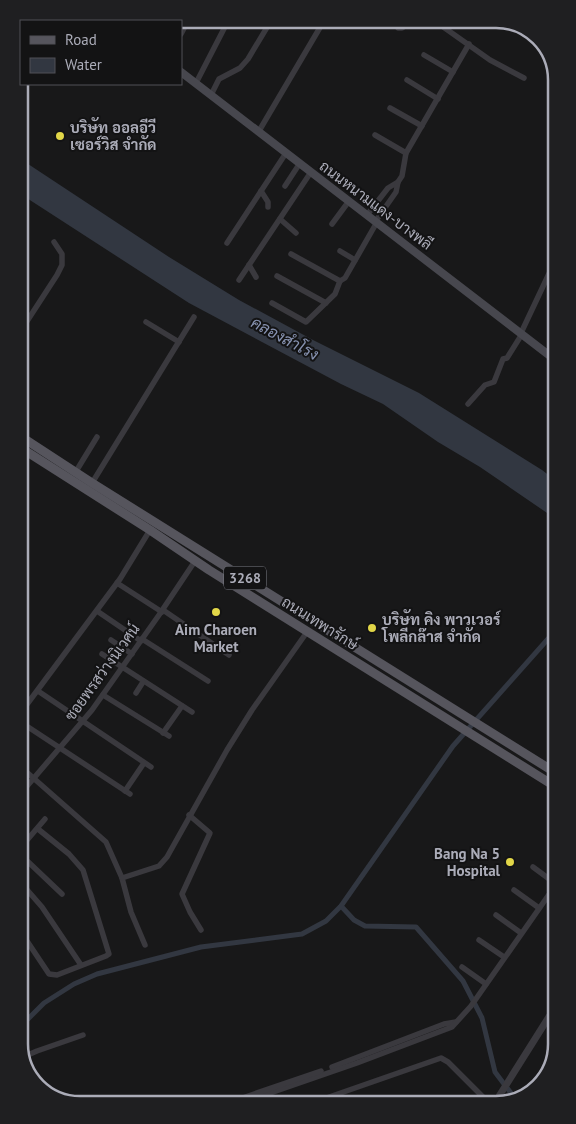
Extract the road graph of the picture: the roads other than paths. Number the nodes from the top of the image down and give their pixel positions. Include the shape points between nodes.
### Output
1 (224, 28) edge
2 (267, 28) edge
3 (320, 28) edge
4 (445, 28) edge
5 (468, 44) junction
6 (424, 55) dead end
7 (453, 72) junction
8 (182, 73) edge
9 (524, 78) dead end
10 (407, 80) dead end
11 (196, 84) junction
12 (211, 95) junction
13 (438, 98) junction
14 (390, 108) dead end
15 (422, 126) junction
16 (259, 132) junction
17 (375, 135) dead end
18 (286, 153) junction
19 (406, 153) junction
20 (300, 163) junction
21 (311, 172) junction
22 (398, 182) junction
23 (285, 186) dead end
24 (261, 191) junction
25 (349, 201) junction
26 (268, 207) dead end
27 (367, 215) junction
28 (280, 219) junction
29 (376, 222) junction
30 (332, 224) dead end
31 (296, 233) dead end
32 (54, 242) dead end
33 (227, 243) dead end
34 (340, 251) dead end
35 (291, 254) dead end
36 (355, 260) junction
37 (249, 265) junction
38 (278, 276) dead end
39 (548, 276) edge
40 (256, 277) dead end
41 (239, 280) dead end
42 (340, 281) junction
43 (272, 303) dead end
44 (326, 304) junction
45 (194, 317) dead end
46 (28, 319) edge
47 (146, 322) dead end
48 (521, 333) junction
49 (179, 342) junction
50 (548, 354) edge
51 (468, 404) dead end
52 (97, 437) dead end
53 (28, 441) edge
54 (28, 453) edge
55 (75, 472) junction
56 (92, 483) junction
57 (150, 530) junction
58 (195, 561) junction
59 (117, 583) junction
60 (97, 611) junction
61 (162, 611) junction
62 (307, 632) junction
63 (111, 640) dead end
64 (142, 640) junction
65 (102, 654) dead end
66 (132, 654) junction
67 (230, 655) dead end
68 (122, 668) junction
69 (208, 681) dead end
70 (144, 682) junction
71 (38, 691) junction
72 (136, 693) dead end
73 (103, 695) junction
74 (28, 704) edge
75 (182, 706) junction
76 (192, 712) dead end
77 (82, 722) junction
78 (28, 727) edge
79 (163, 732) junction
80 (169, 736) dead end
81 (60, 748) junction
82 (144, 763) junction
83 (151, 767) dead end
84 (548, 768) edge
85 (28, 774) edge
86 (34, 779) junction
87 (548, 782) edge
88 (28, 786) edge
89 (189, 815) junction
90 (46, 819) dead end
91 (38, 829) junction
92 (28, 840) edge
93 (28, 862) edge
94 (533, 867) dead end
95 (548, 877) edge
96 (122, 878) junction
97 (514, 890) dead end
98 (28, 891) edge
99 (62, 894) dead end
100 (548, 896) edge
101 (540, 908) junction
102 (496, 915) dead end
103 (201, 930) dead end
104 (522, 933) junction
105 (479, 940) dead end
106 (28, 942) edge
107 (145, 945) dead end
108 (504, 957) junction
109 (81, 965) junction
110 (462, 968) dead end
111 (486, 984) junction
112 (548, 1018) edge
113 (83, 1035) dead end
114 (29, 1054) edge
115 (321, 1073) junction
116 (249, 1096) edge
117 (262, 1096) edge
118 (332, 1096) edge
119 (482, 1096) edge
120 (499, 1096) edge

1 - 11 street
2 - 12 street via 248,59 240,68 219,79
3 - 16 street
4 - 5 street
5 - 7 street
5 - 9 street
6 - 7 street
7 - 13 street
8 - 11 main road, ถนนหนามแดง-บางพลี
10 - 13 street
11 - 12 main road, ถนนหนามแดง-บางพลี
12 - 16 main road, ถนนหนามแดง-บางพลี
13 - 15 street
14 - 15 street
15 - 19 street
16 - 18 main road, ถนนหนามแดง-บางพลี
17 - 19 street
18 - 20 main road, ถนนหนามแดง-บางพลี
18 - 24 street
19 - 22 street
20 - 21 main road, ถนนหนามแดง-บางพลี
20 - 23 street
21 - 25 main road, ถนนหนามแดง-บางพลี
21 - 28 street
22 - 27 street via 388,188
22 - 29 street via 396,192
24 - 26 street
24 - 33 street
25 - 27 main road, ถนนหนามแดง-บางพลี
25 - 30 street
27 - 29 main road, ถนนหนามแดง-บางพลี
28 - 31 street
28 - 37 street
29 - 36 street
29 - 48 main road, ถนนหนามแดง-บางพลี
32 - 46 street via 62,254 60,269
34 - 36 street
35 - 42 street
36 - 42 street
37 - 40 street
37 - 41 street
38 - 44 street
39 - 48 street
42 - 44 street
43 - 44 street via 306,322
45 - 49 street
47 - 49 street
48 - 50 main road, ถนนหนามแดง-บางพลี
48 - 51 street via 507,358 503,359 494,382 485,385
49 - 56 street
52 - 55 street
53 - 55 main road, ถนนเทพารักษ์ / 3268
54 - 57 main road, ถนนเทพารักษ์ / 3268
55 - 56 main road, ถนนเทพารักษ์ / 3268
56 - 84 main road, ถนนเทพารักษ์ / 3268
57 - 58 main road, ถนนเทพารักษ์ / 3268
57 - 59 street
58 - 61 street, ซอยพรสว่างนิเวศน์
58 - 62 main road, ถนนเทพารักษ์ / 3268
59 - 60 street
59 - 61 street
60 - 64 street
60 - 71 street
61 - 64 street, ซอยพรสว่างนิเวศน์
61 - 67 street
62 - 87 main road, ถนนเทพารักษ์ / 3268
62 - 89 street via 252,710
63 - 66 street
64 - 66 street, ซอยพรสว่างนิเวศน์
64 - 69 street
65 - 68 street
66 - 68 street, ซอยพรสว่างนิเวศน์
68 - 70 street
68 - 73 street, ซอยพรสว่างนิเวศน์
70 - 72 street
70 - 75 street
71 - 74 street
71 - 77 street
73 - 77 street, ซอยพรสว่างนิเวศน์
73 - 79 street
75 - 76 street
75 - 79 street
77 - 81 street, ซอยพรสว่างนิเวศน์
77 - 82 street
78 - 81 street
79 - 80 street
81 - 82 street via 127,792
81 - 86 street, ซอยพรสว่างนิเวศน์
82 - 83 street
85 - 86 street
86 - 88 street, ซอยพรสว่างนิเวศน์
86 - 96 street via 106,842
89 - 96 street via 159,866
89 - 103 street via 210,833 182,894
90 - 91 street
91 - 92 street
91 - 109 street via 83,870 109,950 106,956
93 - 99 street
94 - 95 street
96 - 107 street via 131,912
97 - 101 street
98 - 109 street
100 - 101 street
101 - 104 street
102 - 104 street
104 - 108 street
105 - 108 street
106 - 109 street via 49,974 57,975
108 - 111 street
110 - 111 street
111 - 115 street via 456,1022
112 - 120 street
113 - 114 street
115 - 116 street
115 - 117 street
118 - 119 street via 441,1058

